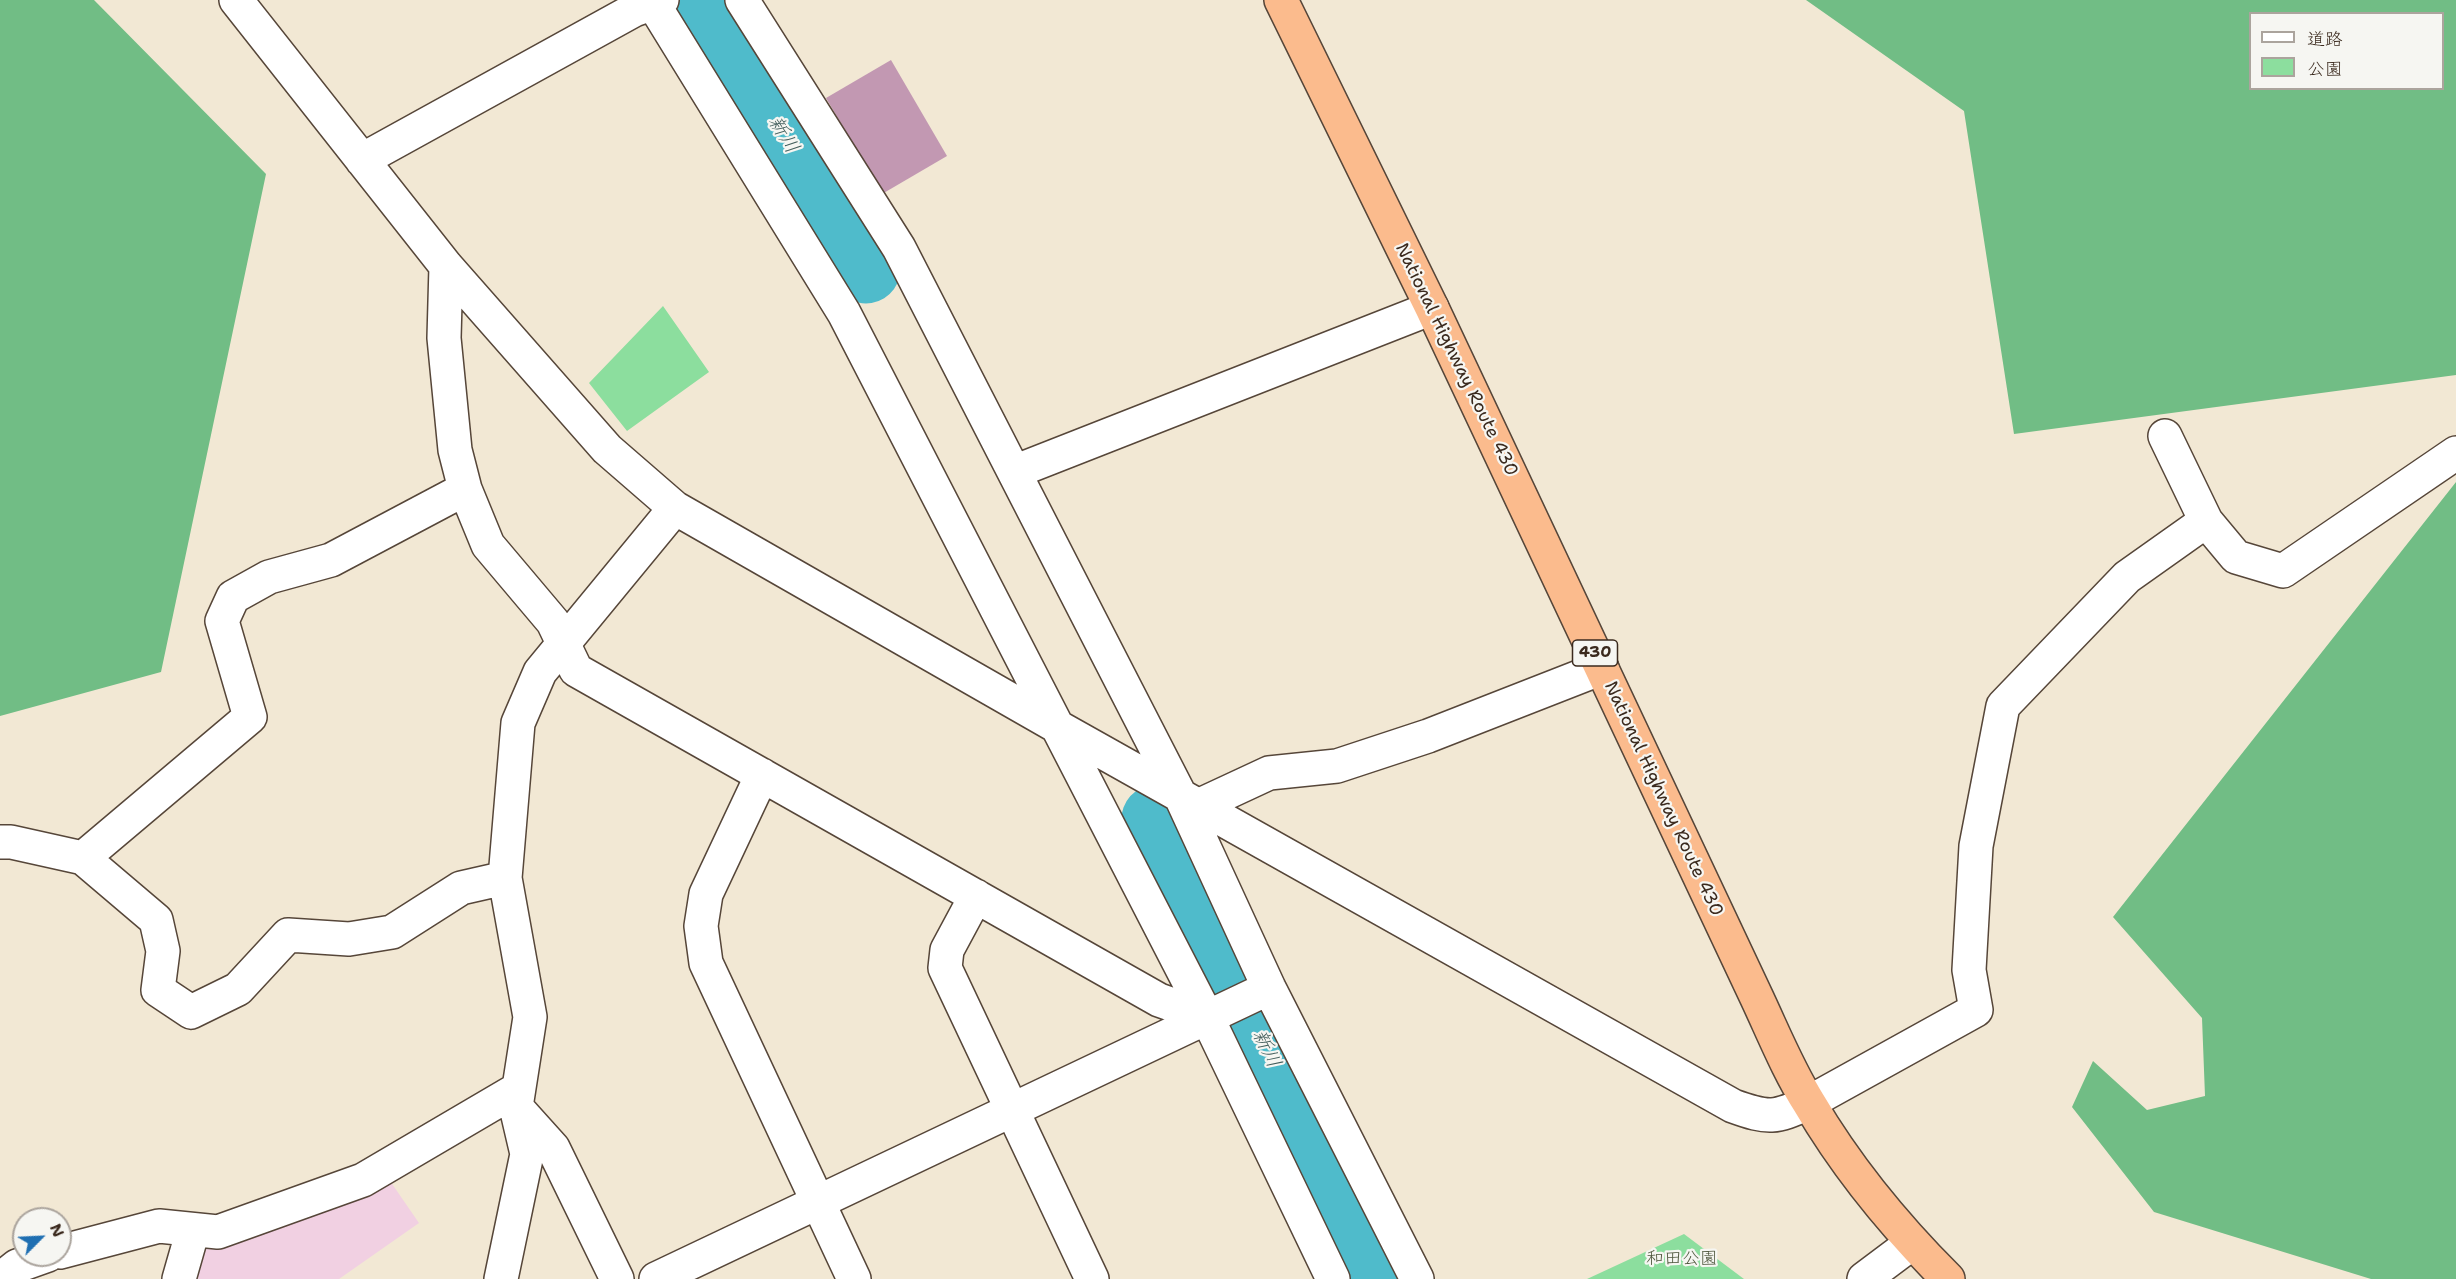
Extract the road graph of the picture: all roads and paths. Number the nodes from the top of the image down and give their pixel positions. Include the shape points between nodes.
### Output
1 (236, 0) edge
2 (742, 0) edge
3 (1281, 0) edge
4 (656, 1) edge
5 (362, 160) junction
6 (446, 266) junction
7 (1432, 308) junction
8 (2165, 436) dead end
9 (2456, 453) edge
10 (1014, 472) junction
11 (465, 489) junction
12 (675, 508) junction
13 (2206, 521) junction
14 (563, 642) junction
15 (1602, 668) junction
16 (1058, 728) junction
17 (762, 775) junction
18 (1190, 801) junction
19 (0, 842) edge
20 (83, 858) junction
21 (505, 879) junction
22 (976, 896) junction
23 (1265, 989) junction
24 (1216, 1013) junction
25 (517, 1098) junction
26 (1808, 1102) junction
27 (1012, 1110) junction
28 (818, 1202) junction
29 (193, 1230) junction
30 (1912, 1243) junction
31 (72, 1249) edge
32 (16, 1267) edge
33 (2, 1279) edge
34 (179, 1279) edge
35 (501, 1279) edge
36 (617, 1279) edge
37 (656, 1279) edge
38 (854, 1279) edge
39 (1092, 1279) edge
40 (1333, 1279) edge
41 (1417, 1279) edge
42 (1864, 1279) edge
43 (1948, 1279) edge

1 - 5 street
2 - 10 street via 899,248
3 - 7 highway, National Highway Route 430 / 430
4 - 5 street
4 - 16 street via 844,313
5 - 6 street
6 - 11 street via 444,338 454,450
6 - 12 street via 607,449
7 - 10 street
7 - 15 highway, National Highway Route 430 / 430
8 - 13 street
9 - 13 street via 2283,571 2236,557
10 - 18 street
11 - 14 street via 488,545 553,622
11 - 20 street via 331,560 269,577 233,597 222,621 250,717
12 - 14 street
12 - 16 street
13 - 26 street via 2127,577 2003,706 1976,846 1969,970 1976,1010
14 - 17 street via 576,670
14 - 21 street via 540,672 518,723
15 - 18 street via 1428,736 1337,766 1269,773
15 - 26 highway, National Highway Route 430 / 430
16 - 18 street
16 - 24 street
17 - 22 street
17 - 28 street via 706,894 701,927 706,963
18 - 23 street
18 - 26 street via 1734,1106 1780,1115
19 - 20 street
20 - 21 street via 156,920 163,951 158,990 191,1012 238,988 288,935 349,939 392,932 461,888
21 - 25 street via 530,1017
22 - 24 street via 1159,1000
22 - 27 street via 947,950 945,968
23 - 24 street
23 - 41 street
24 - 27 street
24 - 40 street
25 - 29 street via 363,1180 218,1232
25 - 35 street via 526,1154
25 - 36 street via 553,1148
26 - 30 highway, National Highway Route 430 / 430 via 1856,1175
27 - 28 street
27 - 39 street
28 - 37 street
28 - 38 street
29 - 31 street via 159,1226
29 - 34 street
30 - 42 street
30 - 43 highway, National Highway Route 430 / 430
32 - 33 street

